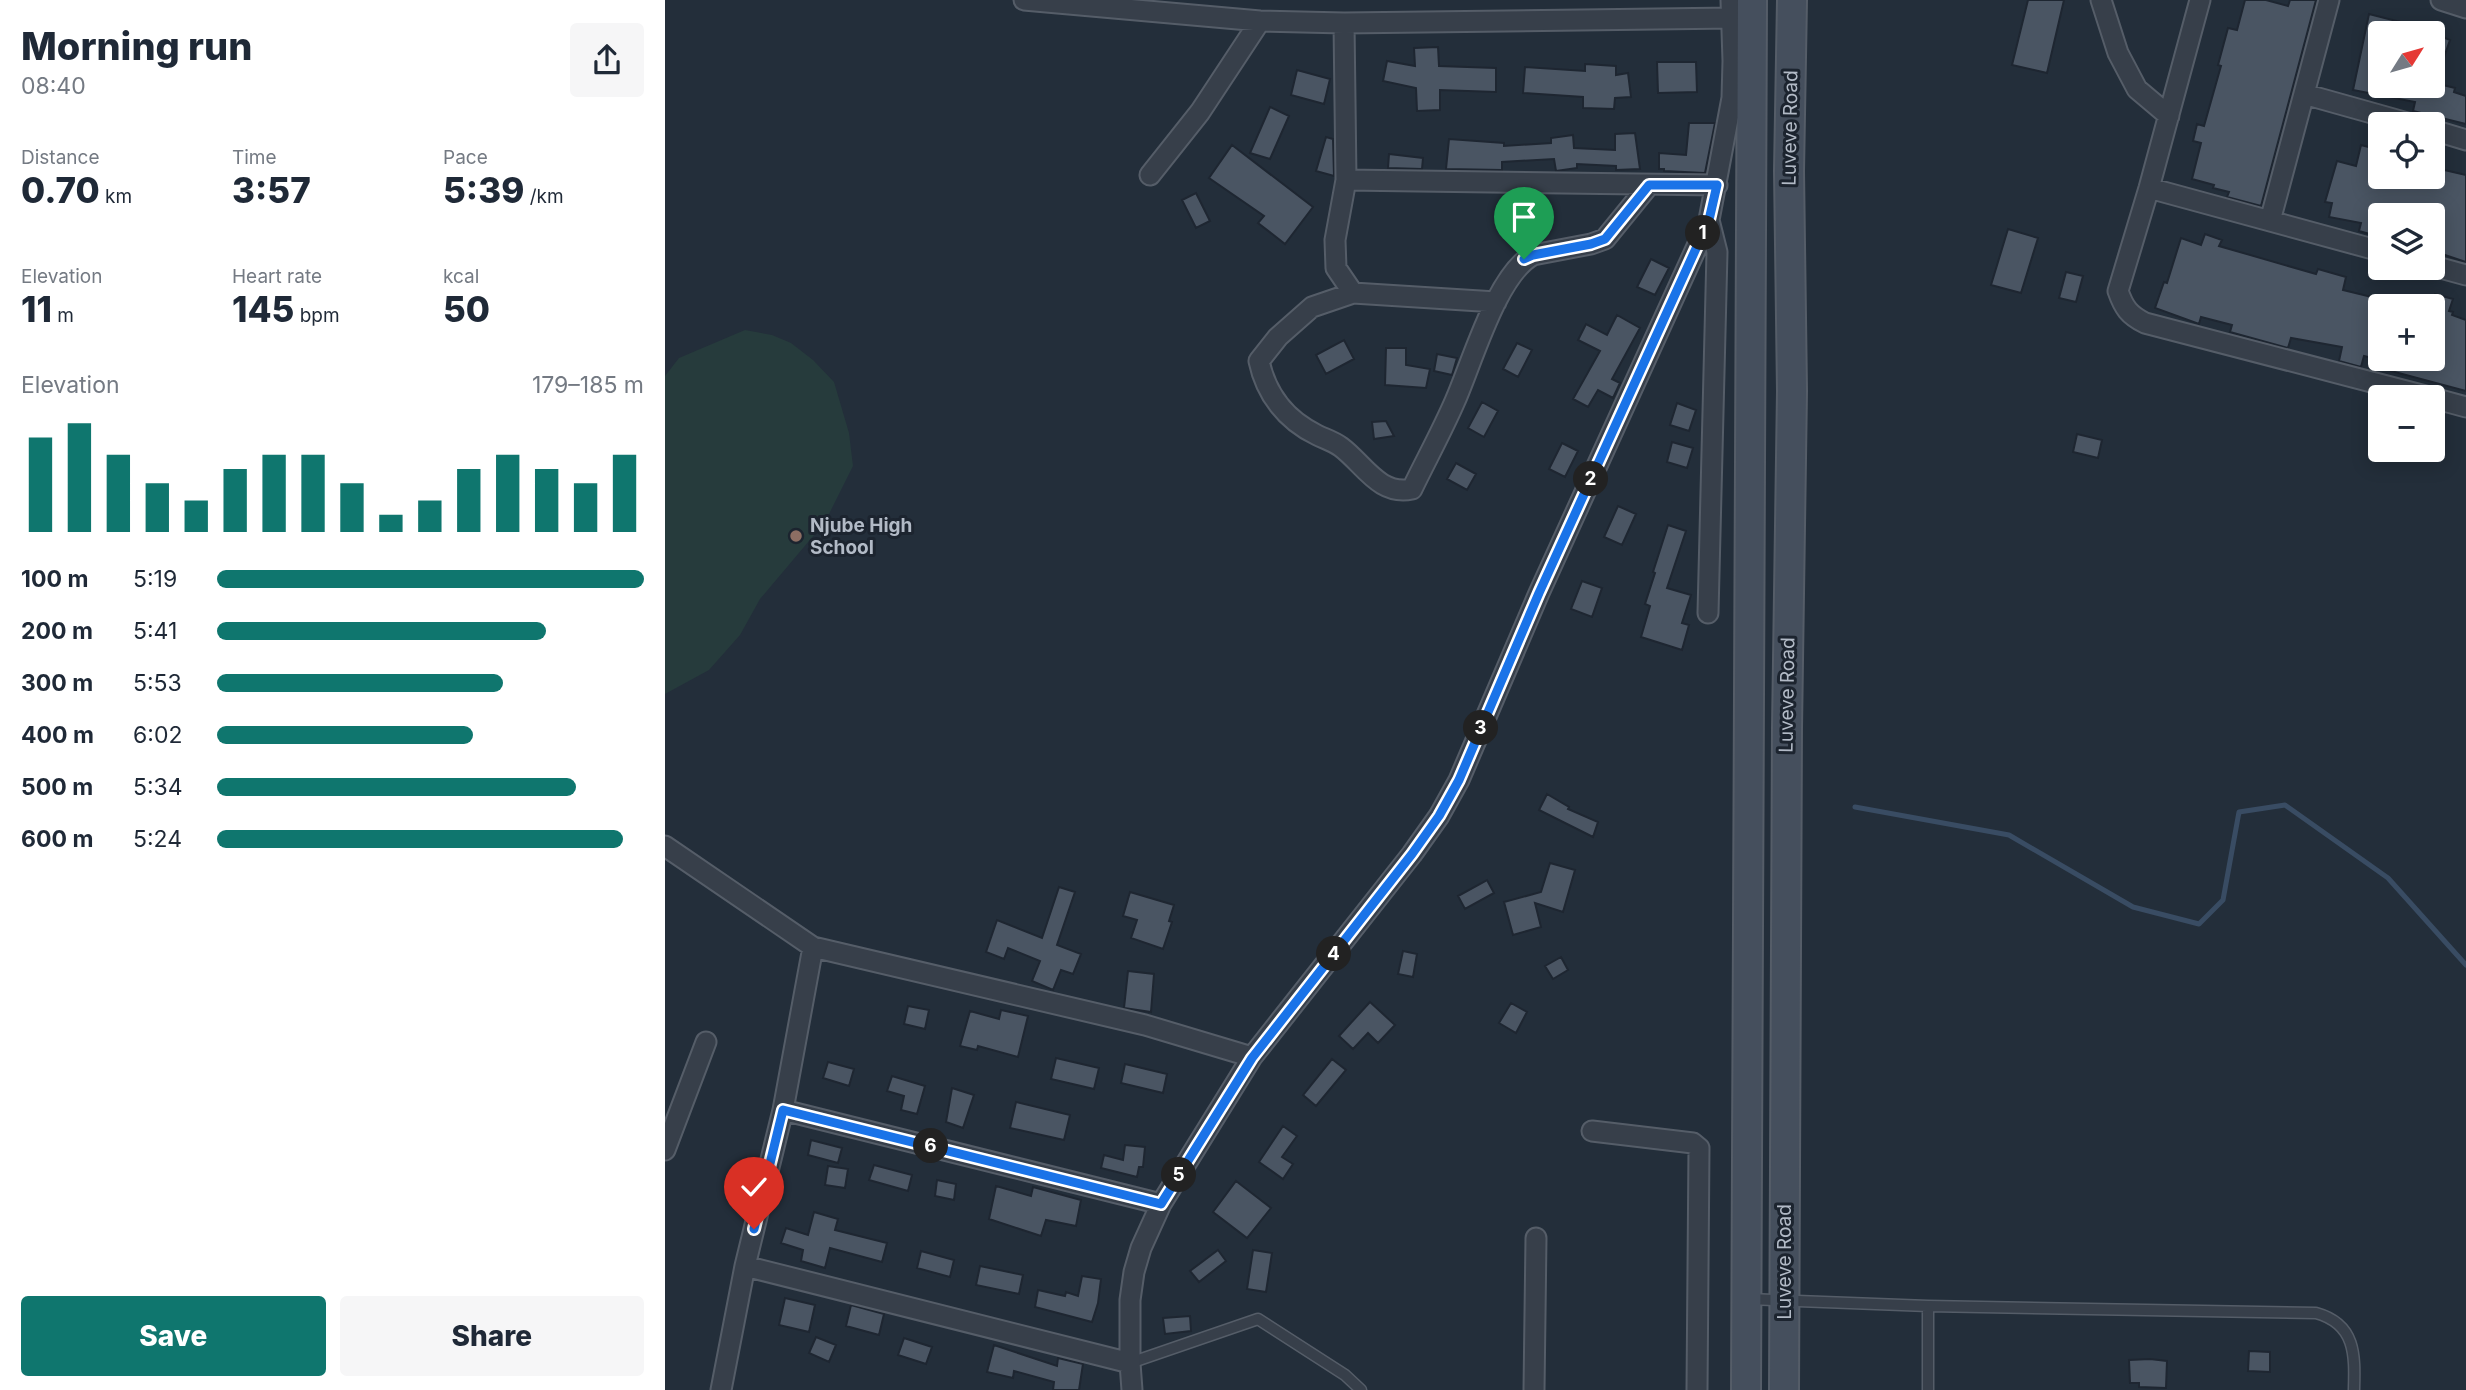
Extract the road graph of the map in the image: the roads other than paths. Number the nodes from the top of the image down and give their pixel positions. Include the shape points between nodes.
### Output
1 (1024, 0) edge
2 (1792, 0) edge
3 (2101, 0) edge
4 (2200, 0) edge
5 (2329, 0) edge
6 (2441, 0) edge
7 (1738, 6) edge
8 (2466, 8) edge
9 (1260, 21) junction
10 (1344, 23) junction
11 (2304, 94) junction
12 (2368, 112) edge
13 (2169, 116) junction
14 (2445, 134) edge
15 (2466, 140) edge
16 (1150, 176) dead end
17 (1346, 180) junction
18 (1649, 185) junction
19 (1717, 185) junction
20 (2149, 188) junction
21 (1709, 220) junction
22 (2270, 221) junction
23 (2368, 248) edge
24 (2445, 269) edge
25 (2466, 275) edge
26 (1353, 293) junction
27 (1496, 302) junction
28 (2381, 385) edge
29 (2445, 402) edge
30 (2466, 407) edge
31 (1707, 613) dead end
32 (665, 846) edge
33 (813, 947) junction
34 (706, 1042) dead end
35 (1252, 1058) junction
36 (783, 1110) junction
37 (1592, 1131) dead end
38 (665, 1150) edge
39 (1161, 1204) junction
40 (1536, 1238) dead end
41 (745, 1266) junction
42 (1745, 1299) junction
43 (1784, 1300) junction
44 (1928, 1306) junction
45 (1129, 1363) junction
46 (721, 1390) edge
47 (1132, 1390) edge
48 (1361, 1390) edge
49 (1534, 1390) edge
50 (1697, 1390) edge
51 (1746, 1390) edge
52 (1784, 1390) edge
53 (1928, 1390) edge
54 (2354, 1390) edge

1 - 9 street
2 - 43 street, Luveve Road
3 - 13 street via 2118,53 2137,89
4 - 13 street
5 - 11 street
6 - 8 street
7 - 10 street
7 - 19 street via 1732,98
7 - 42 street, Luveve Road via 1751,651
9 - 10 street
9 - 16 street via 1200,112
10 - 17 street
11 - 12 street
11 - 22 street
13 - 20 street
14 - 15 street
17 - 18 street
17 - 26 street via 1335,240 1336,268
18 - 19 street
18 - 27 street via 1605,239 1524,259
19 - 21 street
20 - 22 street
20 - 28 street via 2118,291 2131,316
21 - 31 street via 1717,252
21 - 35 street via 1459,780 1412,854
22 - 23 street
24 - 25 street
26 - 27 street
26 - 27 street via 1312,307 1266,350 1259,360 1261,373 1290,418 1342,448 1383,485 1400,492 1412,489
29 - 30 street
32 - 33 street
33 - 35 street via 1145,1025
33 - 36 street
34 - 38 street
35 - 39 street
36 - 39 street
36 - 41 street
37 - 50 street via 1693,1143 1699,1148
39 - 45 street via 1134,1272
40 - 49 street
41 - 45 street
41 - 46 street
42 - 43 lane
42 - 51 street, Luveve Road
43 - 44 lane
43 - 52 street, Luveve Road
44 - 53 lane
44 - 54 lane via 2316,1313 2328,1316 2348,1337 2355,1352
45 - 47 street
45 - 48 lane via 1258,1320

